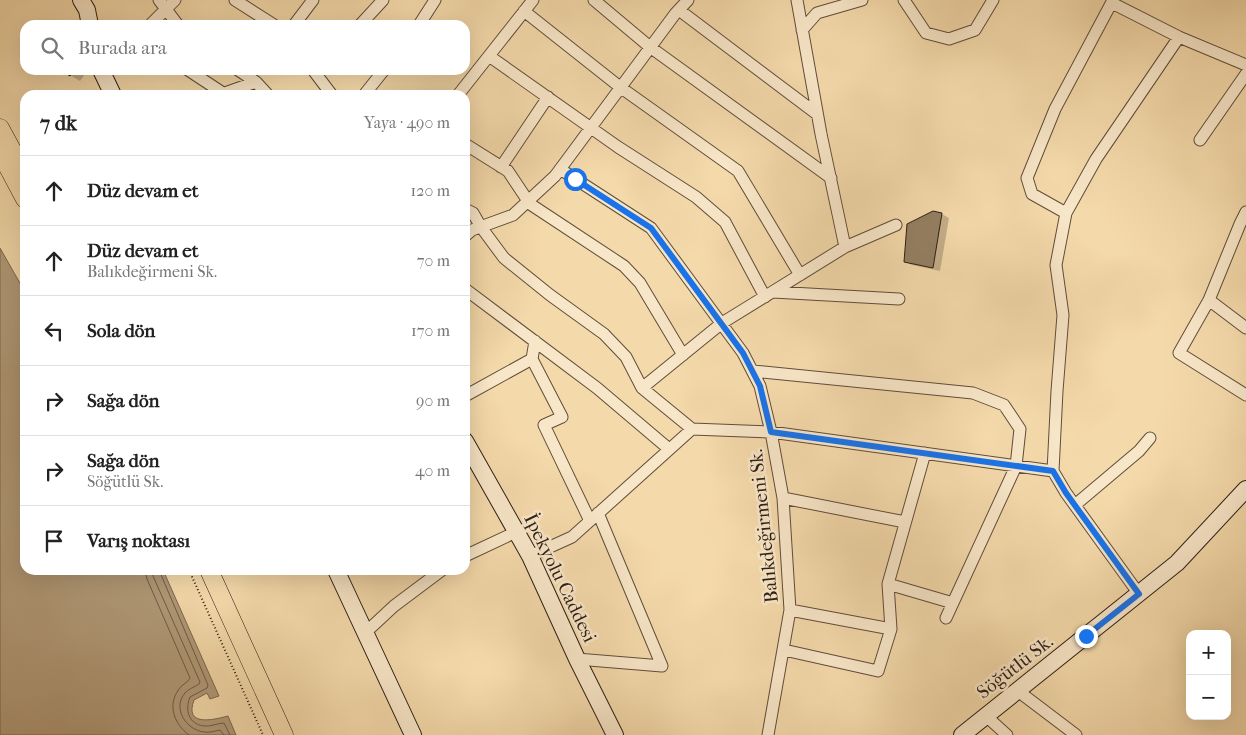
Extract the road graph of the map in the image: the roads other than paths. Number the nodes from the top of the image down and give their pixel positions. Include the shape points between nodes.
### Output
1 (159, 0) edge
2 (175, 0) edge
3 (234, 0) edge
4 (313, 0) edge
5 (383, 0) edge
6 (435, 0) edge
7 (533, 0) edge
8 (594, 0) edge
9 (688, 0) edge
10 (797, 0) edge
11 (862, 0) edge
12 (904, 0) edge
13 (993, 0) edge
14 (1113, 1) edge
15 (166, 10) junction
16 (678, 10) junction
17 (524, 11) junction
18 (155, 20) edge
19 (174, 20) edge
20 (266, 20) edge
21 (298, 20) edge
22 (365, 20) edge
23 (422, 20) edge
24 (802, 30) junction
25 (1179, 36) junction
26 (650, 47) junction
27 (489, 56) junction
28 (1246, 65) edge
29 (1246, 74) edge
30 (103, 75) edge
31 (196, 75) edge
32 (246, 75) edge
33 (319, 75) edge
34 (380, 75) edge
35 (256, 82) junction
36 (620, 87) junction
37 (111, 90) edge
38 (220, 90) edge
39 (236, 90) edge
40 (263, 90) edge
41 (329, 90) edge
42 (368, 90) edge
43 (462, 90) edge
44 (548, 97) junction
45 (818, 114) junction
46 (591, 127) junction
47 (0, 128) edge
48 (1200, 140) dead end
49 (470, 147) edge
50 (0, 152) edge
51 (20, 166) edge
52 (502, 167) junction
53 (560, 169) junction
54 (830, 178) junction
55 (20, 190) edge
56 (527, 201) junction
57 (470, 211) edge
58 (1246, 212) edge
59 (1066, 213) junction
60 (896, 225) dead end
61 (481, 227) junction
62 (470, 232) edge
63 (845, 247) junction
64 (800, 275) junction
65 (470, 293) edge
66 (769, 294) junction
67 (899, 299) dead end
68 (1209, 300) junction
69 (722, 323) junction
70 (1246, 328) edge
71 (535, 341) junction
72 (683, 355) junction
73 (532, 359) junction
74 (753, 371) junction
75 (642, 388) junction
76 (470, 393) edge
77 (1246, 395) edge
78 (692, 429) junction
79 (771, 432) junction
80 (1150, 438) dead end
81 (669, 449) junction
82 (470, 450) edge
83 (925, 453) junction
84 (1016, 466) junction
85 (1053, 471) junction
86 (1246, 489) edge
87 (783, 498) junction
88 (1075, 505) junction
89 (594, 517) junction
90 (906, 522) junction
91 (516, 532) junction
92 (470, 554) edge
93 (530, 556) junction
94 (202, 575) edge
95 (211, 575) edge
96 (338, 575) edge
97 (435, 575) edge
98 (888, 584) junction
99 (1139, 594) junction
100 (953, 603) junction
101 (790, 610) junction
102 (946, 618) dead end
103 (891, 629) junction
104 (366, 633) junction
105 (784, 650) junction
106 (577, 659) junction
107 (1018, 690) junction
108 (986, 716) junction
109 (964, 734) edge
110 (275, 735) edge
111 (284, 735) edge
112 (414, 735) edge
113 (615, 735) edge
114 (768, 735) edge
115 (1007, 735) edge
116 (1076, 735) edge

1 - 15 street
2 - 15 street
3 - 20 street
4 - 21 street
5 - 22 street
6 - 23 street
7 - 17 street
8 - 26 street
9 - 16 street
10 - 24 street
11 - 24 street via 817,13
12 - 13 street via 926,33 949,40 975,30
14 - 25 street
14 - 59 street via 1055,109 1027,178 1032,194
15 - 18 street
15 - 19 street
16 - 26 street
16 - 45 street
17 - 27 street
17 - 36 street
24 - 45 street
25 - 28 street
25 - 59 street via 1096,159
26 - 36 street
26 - 54 street
27 - 43 street
27 - 44 street
29 - 48 street
30 - 37 street
31 - 38 street
32 - 35 street
33 - 41 street
34 - 42 street
35 - 39 street
35 - 40 street
36 - 46 street
36 - 64 street via 738,171
44 - 46 street
44 - 52 street
45 - 54 street
46 - 53 street
46 - 66 street via 696,197 725,222
47 - 51 main road
49 - 52 street
50 - 55 main road
52 - 56 street
53 - 56 street
53 - 69 street, Balıkdeğirmeni Sk. via 651,228
54 - 63 street
56 - 61 street via 513,215
56 - 72 street via 624,266 640,283
57 - 61 street
58 - 68 street
59 - 85 street via 1056,265 1063,315
60 - 63 street
61 - 62 street
61 - 75 street via 504,258 604,334 626,357
63 - 64 street
64 - 66 street
65 - 71 street
66 - 67 street
66 - 69 street
68 - 70 street
68 - 77 street via 1179,353
69 - 72 street
69 - 74 street, Balıkdeğirmeni Sk.
71 - 73 street
71 - 81 street
72 - 75 street
73 - 76 street
73 - 89 street via 562,416 544,425
74 - 79 street, Balıkdeğirmeni Sk.
74 - 84 street via 973,392 1004,405 1020,429
75 - 78 street
78 - 79 street
78 - 81 street
79 - 83 street
79 - 87 street, Balıkdeğirmeni Sk.
80 - 88 street
81 - 89 street
82 - 91 street, İpekyolu Caddesi
83 - 84 street
83 - 90 street
84 - 85 street
84 - 100 street
85 - 88 street
86 - 99 street, Söğütlü Sk. via 1177,563
87 - 90 street
87 - 101 street, Balıkdeğirmeni Sk.
88 - 99 street
89 - 93 street via 572,537
89 - 106 street via 662,666
90 - 98 street
91 - 92 street
91 - 93 street, İpekyolu Caddesi
93 - 106 street, İpekyolu Caddesi
94 - 110 main road
95 - 111 main road
96 - 104 street
97 - 104 street via 394,606
98 - 100 street
98 - 103 street
99 - 107 street, Söğütlü Sk.
100 - 102 street
101 - 103 street
101 - 105 street, Balıkdeğirmeni Sk.
103 - 105 street via 878,672
104 - 112 street
105 - 114 street, Balıkdeğirmeni Sk.
106 - 113 street, İpekyolu Caddesi
107 - 108 street, Söğütlü Sk.
107 - 116 street
108 - 109 street, Söğütlü Sk.
108 - 115 street

